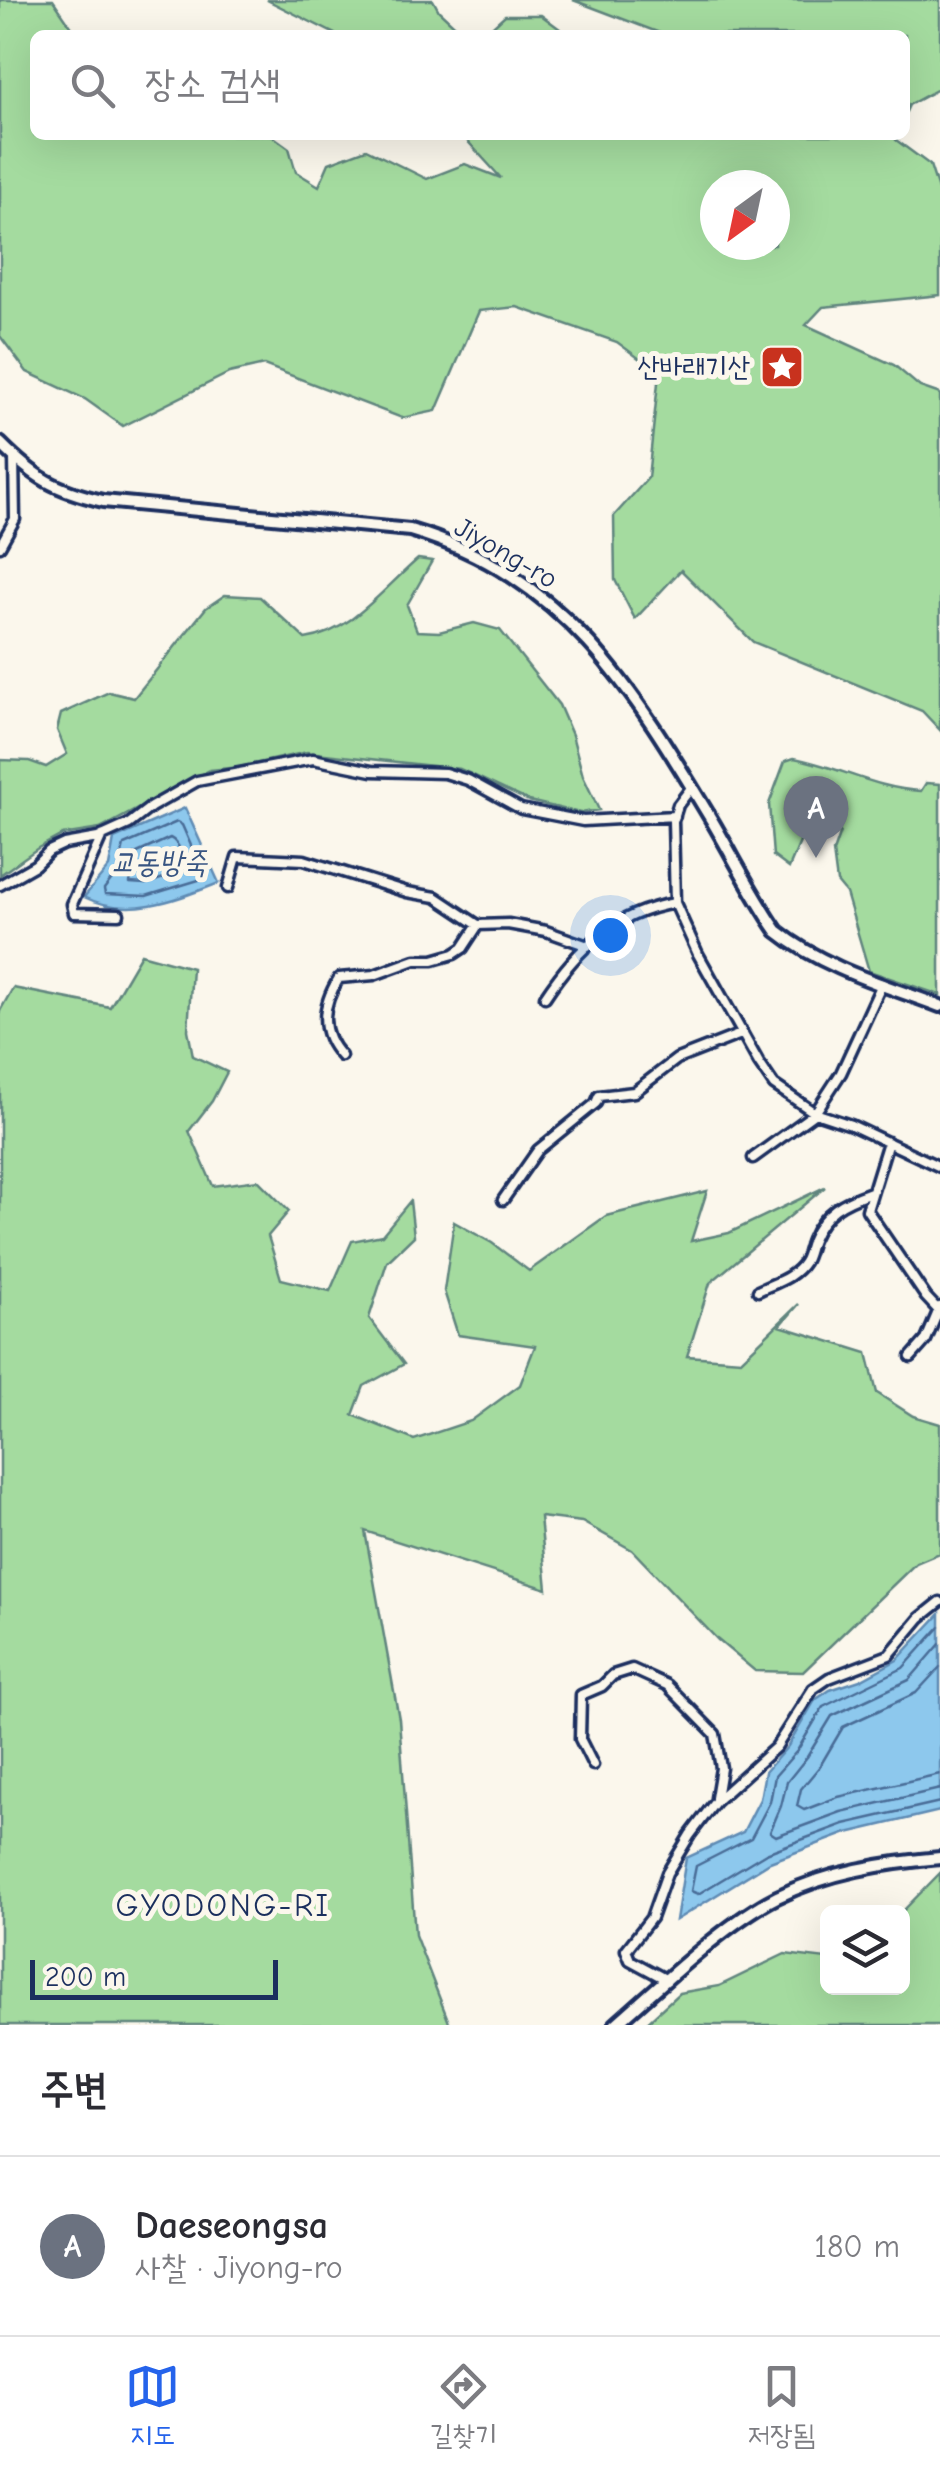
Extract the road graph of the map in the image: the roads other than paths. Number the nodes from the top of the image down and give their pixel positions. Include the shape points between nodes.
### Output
1 (0, 443) edge
2 (14, 457) junction
3 (0, 546) edge
4 (691, 788) junction
5 (674, 816) junction
6 (102, 836) junction
7 (0, 886) edge
8 (228, 888) dead end
9 (675, 903) junction
10 (120, 914) dead end
11 (478, 926) junction
12 (588, 946) junction
13 (882, 984) junction
14 (545, 997) dead end
15 (940, 1006) edge
16 (740, 1034) junction
17 (340, 1056) dead end
18 (815, 1113) junction
19 (888, 1142) junction
20 (753, 1158) dead end
21 (940, 1168) edge
22 (870, 1192) junction
23 (503, 1200) dead end
24 (758, 1291) dead end
25 (940, 1310) edge
26 (911, 1358) dead end
27 (940, 1602) edge
28 (593, 1765) dead end
29 (715, 1802) junction
30 (940, 1858) edge
31 (667, 1980) junction
32 (615, 2025) edge

1 - 2 street, Jiyong-ro
2 - 3 street via 15,519
2 - 4 street, Jiyong-ro via 45,483 103,501 371,524 458,547 564,615 631,691
4 - 5 street
4 - 13 street, Jiyong-ro via 777,930 820,960
5 - 6 street via 583,821 521,809 445,773 372,771 314,759 197,782
5 - 9 street
6 - 7 street via 49,850
6 - 10 street via 72,904 74,914
8 - 11 street via 238,857 304,860 436,898
9 - 12 street via 626,916
9 - 16 street
11 - 12 street via 508,924
11 - 17 street via 454,954 374,976 339,978 323,1029
12 - 14 street
13 - 15 street, Jiyong-ro
13 - 18 street
16 - 18 street via 774,1085
16 - 23 street via 677,1059 634,1092 599,1096 538,1150
18 - 19 street
18 - 20 street
19 - 21 street
19 - 22 street
22 - 24 street via 828,1212 803,1266
22 - 25 street via 867,1210
25 - 26 street
27 - 29 street via 888,1655 813,1689 776,1747
28 - 29 street via 580,1739 581,1695 621,1671 640,1670 667,1685 715,1734
29 - 31 street via 677,1855 651,1918 626,1950 630,1960
30 - 31 street via 856,1869 776,1898
31 - 32 street

